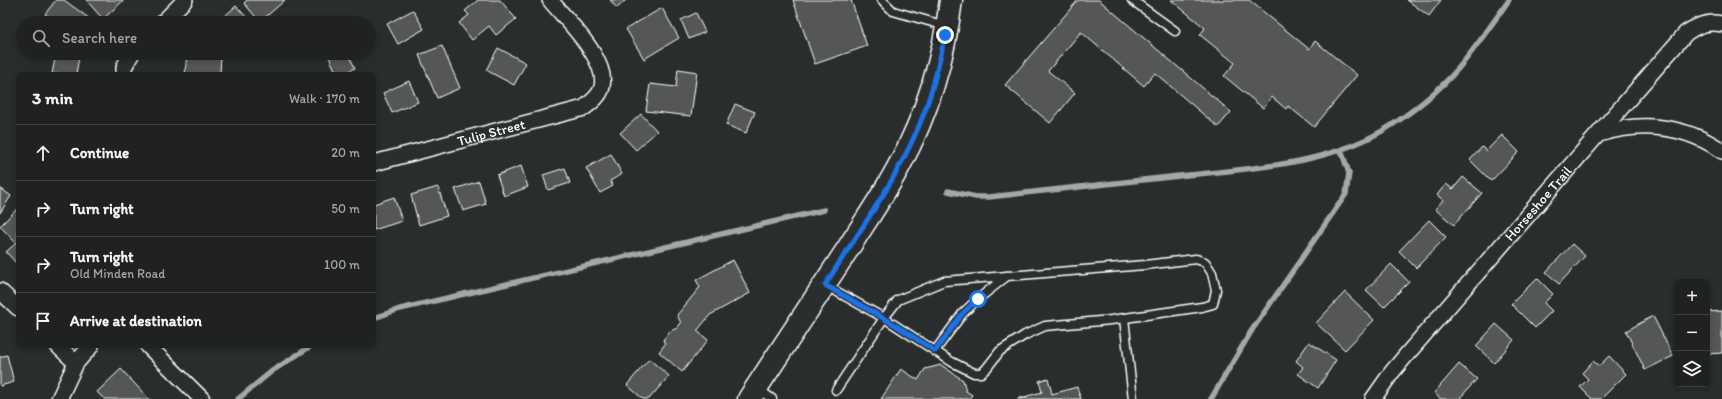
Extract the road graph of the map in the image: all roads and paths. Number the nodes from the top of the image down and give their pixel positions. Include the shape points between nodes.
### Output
1 (185, 0) edge
2 (550, 0) edge
3 (882, 0) edge
4 (951, 0) edge
5 (1132, 0) edge
6 (169, 16) edge
7 (1718, 23) edge
8 (947, 26) junction
9 (1175, 30) dead end
10 (128, 60) edge
11 (124, 72) edge
12 (1599, 134) junction
13 (1722, 151) edge
14 (376, 162) edge
15 (1007, 276) junction
16 (825, 285) junction
17 (0, 290) edge
18 (16, 306) edge
19 (884, 318) junction
20 (1124, 318) junction
21 (60, 348) edge
22 (89, 348) edge
23 (150, 348) edge
24 (935, 351) junction
25 (76, 363) junction
26 (836, 390) dead end
27 (759, 395) edge
28 (59, 399) edge
29 (202, 399) edge
30 (1133, 399) edge
31 (1373, 399) edge

1 - 6 street
2 - 14 street, Tulip Street via 595,54 604,78 601,91 595,98 584,108
3 - 8 lane via 893,11
4 - 8 main road
5 - 9 lane
7 - 12 street, Horseshoe Trail via 1696,26 1686,33
8 - 16 main road via 933,86 911,142 892,180
10 - 11 street
12 - 13 street via 1617,128 1666,128 1694,136
12 - 31 street, Horseshoe Trail via 1408,353
15 - 19 lane via 944,281 898,300
15 - 20 lane via 1196,259 1205,262 1212,273 1216,290 1213,304
15 - 24 lane via 963,313
16 - 19 lane
16 - 27 main road
17 - 18 street
19 - 24 lane
19 - 26 lane
20 - 24 lane via 1045,326 1000,351 981,373 974,373
20 - 30 lane
21 - 25 street
22 - 25 street
23 - 29 street
25 - 28 street

